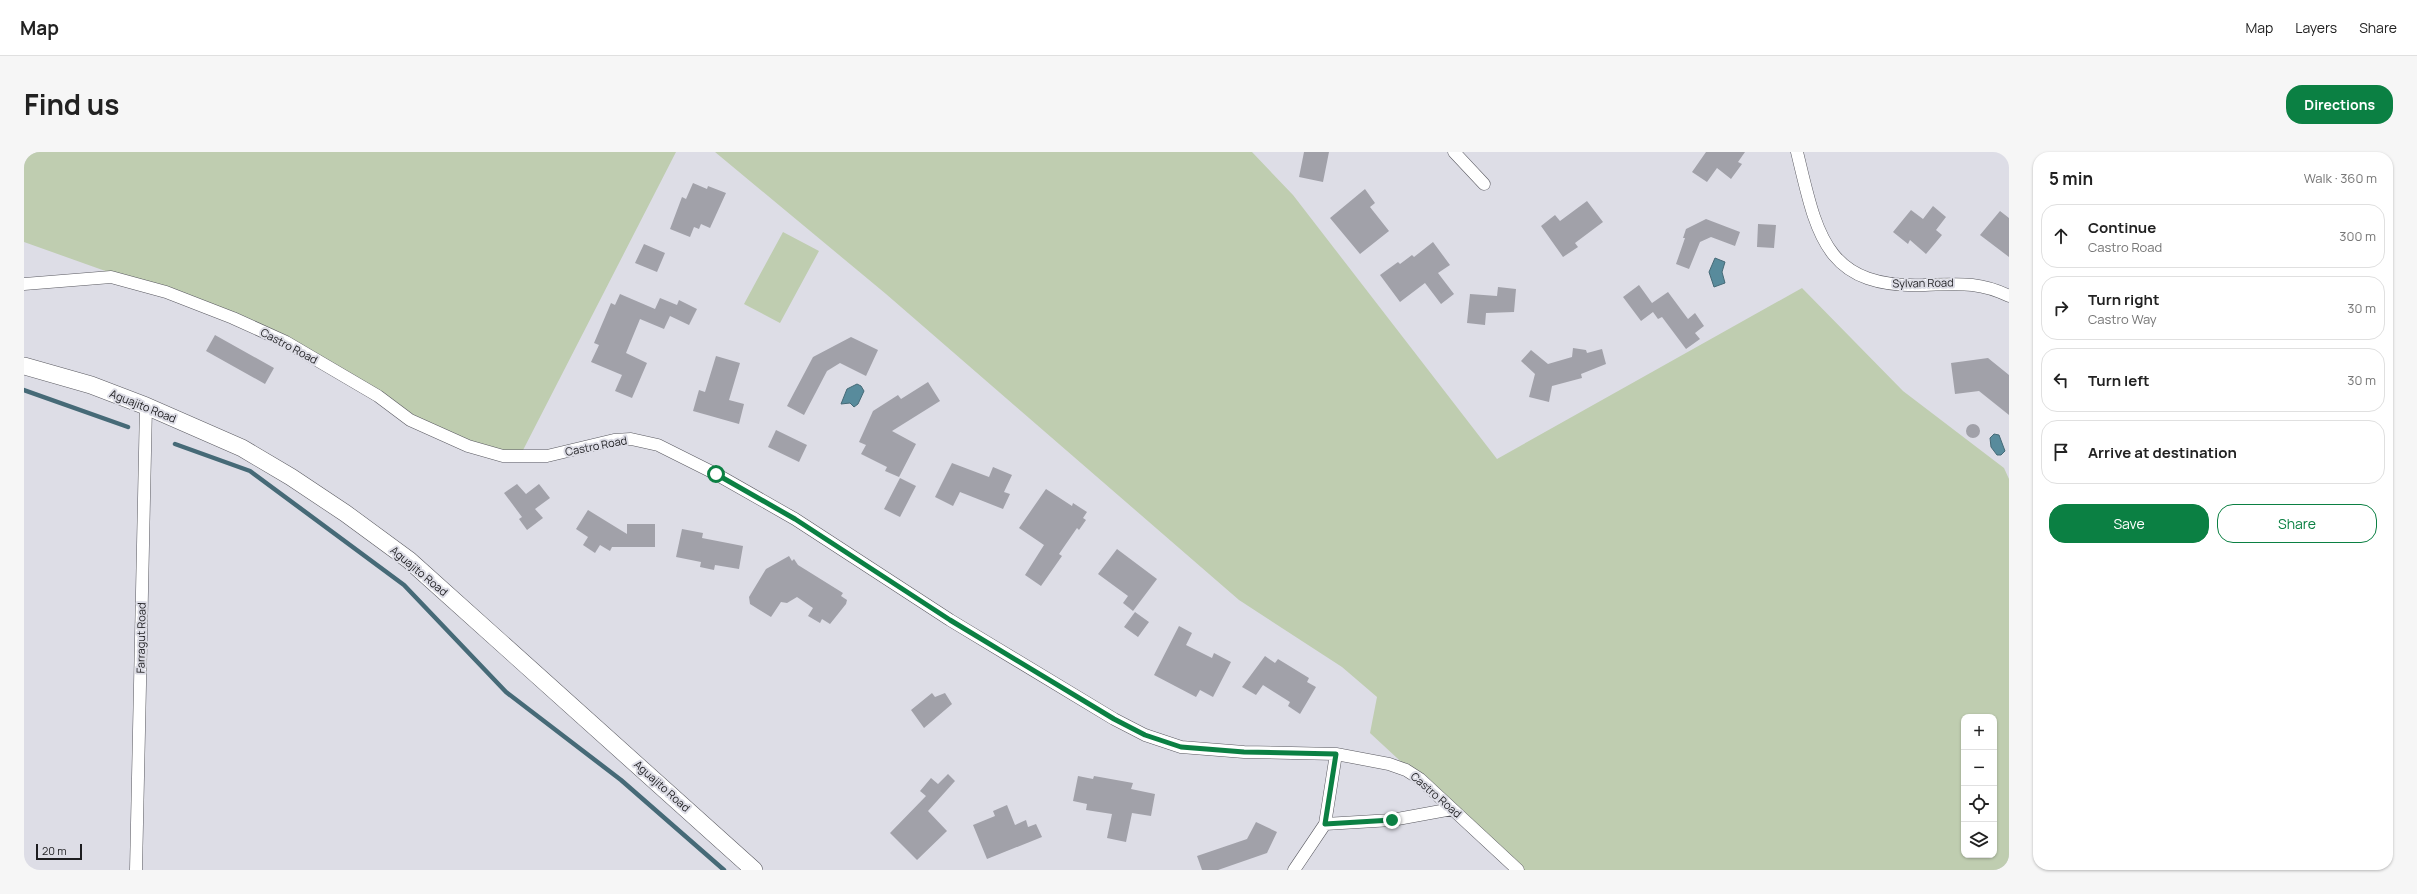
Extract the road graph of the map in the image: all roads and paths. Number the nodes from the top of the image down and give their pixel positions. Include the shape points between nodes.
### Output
1 (1454, 152) edge
2 (1797, 152) edge
3 (1484, 184) dead end
4 (24, 284) edge
5 (2009, 296) edge
6 (24, 366) edge
7 (146, 406) junction
8 (1336, 754) junction
9 (1452, 809) junction
10 (1325, 824) junction
11 (136, 870) edge
12 (754, 870) edge
13 (1294, 870) edge
14 (1518, 870) edge

1 - 3 street
2 - 5 street, Sylvan Road via 1817,229 1829,251 1846,266 1867,279 1883,284 1925,286 1960,283 1980,285
4 - 8 street, Castro Road via 111,277 166,292 286,342 378,396 410,420 468,446 503,456 547,456 614,440 631,439 658,445 716,474 795,519 957,624 1145,735 1181,747 1244,752
6 - 7 street, Aguajito Road via 91,385
7 - 11 street, Farragut Road
7 - 12 street, Aguajito Road via 248,451 333,505 409,560
8 - 9 street, Castro Road via 1389,764 1406,770 1420,778
8 - 10 street
9 - 10 street via 1392,820
9 - 14 street, Castro Road
10 - 13 street

